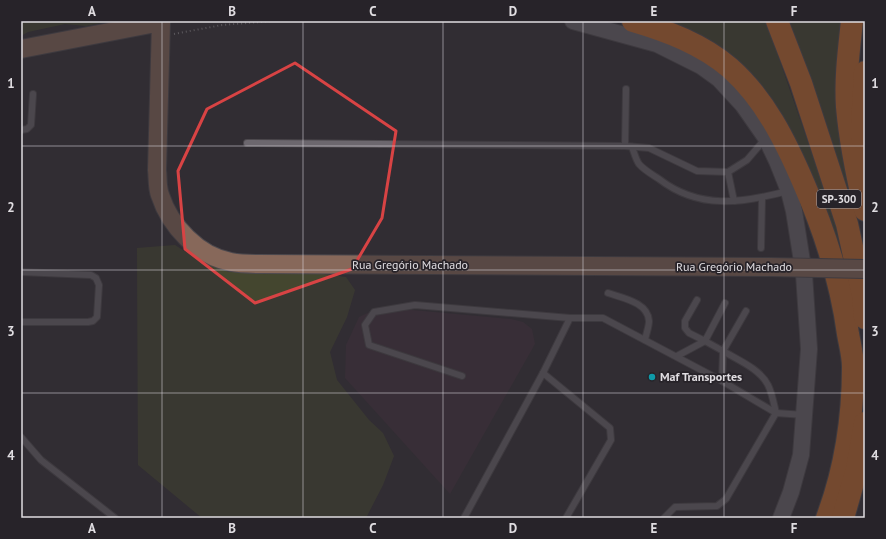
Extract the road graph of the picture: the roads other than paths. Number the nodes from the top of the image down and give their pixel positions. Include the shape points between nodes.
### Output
1 (574, 21) edge
2 (633, 21) edge
3 (777, 21) edge
4 (852, 21) edge
5 (162, 26) edge
6 (21, 49) edge
7 (865, 72) edge
8 (626, 89) dead end
9 (33, 94) dead end
10 (21, 130) edge
11 (766, 138) junction
12 (247, 143) dead end
13 (628, 147) junction
14 (728, 172) junction
15 (865, 177) edge
16 (789, 191) junction
17 (762, 198) junction
18 (734, 201) junction
19 (865, 210) edge
20 (761, 248) dead end
21 (865, 269) edge
22 (21, 272) edge
23 (608, 293) dead end
24 (697, 300) dead end
25 (725, 303) dead end
26 (746, 311) dead end
27 (570, 318) junction
28 (865, 318) edge
29 (21, 322) edge
30 (645, 340) junction
31 (705, 341) junction
32 (723, 351) junction
33 (676, 356) junction
34 (542, 373) junction
35 (462, 376) dead end
36 (722, 380) junction
37 (776, 413) junction
38 (804, 415) junction
39 (865, 423) edge
40 (21, 437) edge
41 (865, 499) edge
42 (115, 518) edge
43 (464, 518) edge
44 (566, 518) edge
45 (664, 518) edge
46 (781, 518) edge
47 (827, 518) edge
48 (843, 518) edge
49 (859, 518) edge

1 - 11 street via 657,44 701,66 743,105
2 - 47 highway via 686,40 708,52 749,88 778,128 812,204 830,253 845,309 853,366 850,415 843,463
3 - 28 highway, SP-300 via 801,83 847,224 863,296
4 - 19 highway, SP-300 via 847,106 850,139
5 - 6 main road
5 - 21 main road, Rua Gregório Machado, bridge via 157,170 159,194 179,230 210,255 230,262
7 - 15 highway via 862,124
8 - 13 lane
9 - 10 lane via 31,125
11 - 14 lane via 748,160
11 - 16 street
12 - 13 lane
13 - 14 lane via 649,148 697,171
13 - 18 lane via 639,164 682,194 707,201
14 - 18 lane
16 - 17 lane
16 - 38 street via 796,218 804,274 809,349
17 - 18 lane
17 - 20 lane
22 - 29 lane via 91,275 96,278 99,285 97,317 93,321
23 - 30 lane via 638,304 644,310 649,320
24 - 31 lane via 685,328 689,333
25 - 31 lane
26 - 32 lane
27 - 30 lane via 603,318
27 - 34 lane
27 - 35 lane via 415,305 374,312 365,325 369,345
30 - 33 lane
31 - 32 lane
31 - 33 lane
32 - 36 lane
32 - 37 lane via 762,376 769,386
33 - 36 lane
34 - 43 lane
34 - 44 lane via 610,428 611,440
36 - 37 lane
37 - 38 lane
37 - 45 lane via 726,499 717,506 675,508
38 - 46 street via 801,454
39 - 48 highway via 857,469
40 - 42 lane via 41,460
41 - 49 highway

